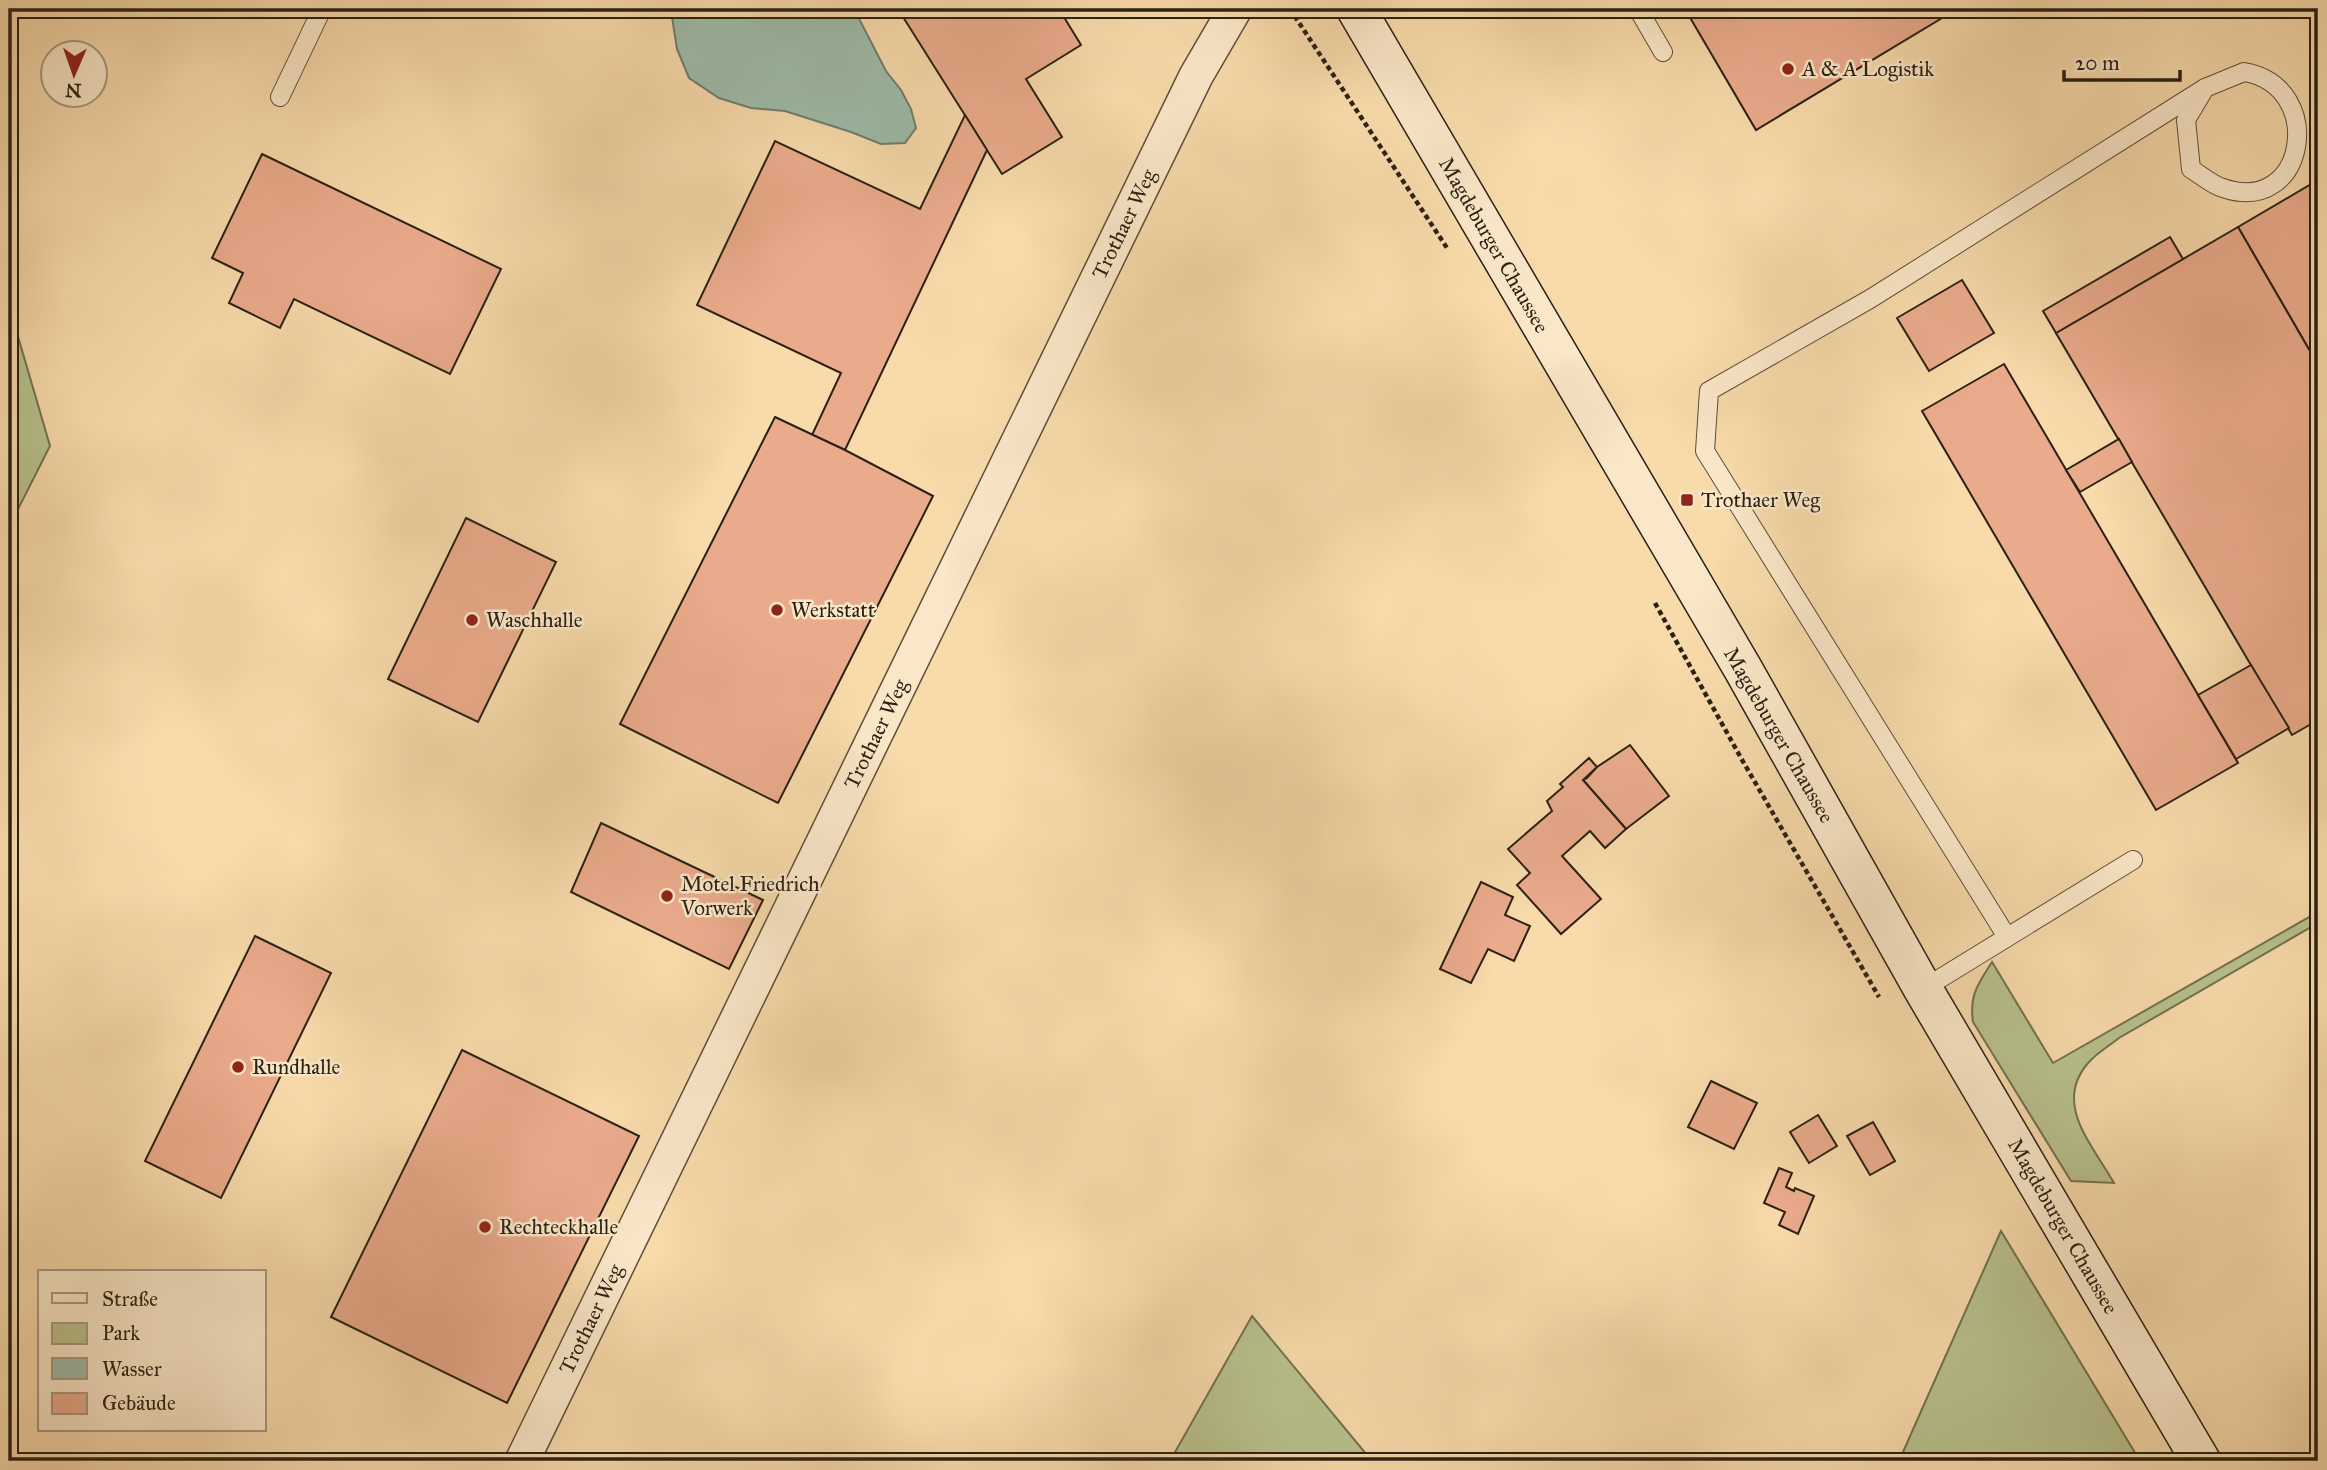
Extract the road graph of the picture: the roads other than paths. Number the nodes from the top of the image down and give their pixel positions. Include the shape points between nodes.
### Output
1 (322, 9) edge
2 (1235, 9) edge
3 (1356, 9) edge
4 (1638, 9) edge
5 (1663, 52) dead end
6 (2205, 88) junction
7 (279, 97) dead end
8 (2312, 135) edge
9 (2133, 860) dead end
10 (2007, 937) junction
11 (1923, 989) junction
12 (522, 1461) edge
13 (2201, 1461) edge

1 - 7 lane
2 - 12 street, Trothaer Weg via 1196,76
3 - 11 main road, Magdeburger Chaussee via 1743,669
4 - 5 lane
6 - 8 lane via 2244,72 2263,74 2294,96
6 - 8 lane via 2186,120 2191,169 2221,188 2262,190 2281,182
6 - 10 lane via 1870,299 1709,391 1705,451
9 - 10 lane
10 - 11 lane
11 - 13 main road, Magdeburger Chaussee

